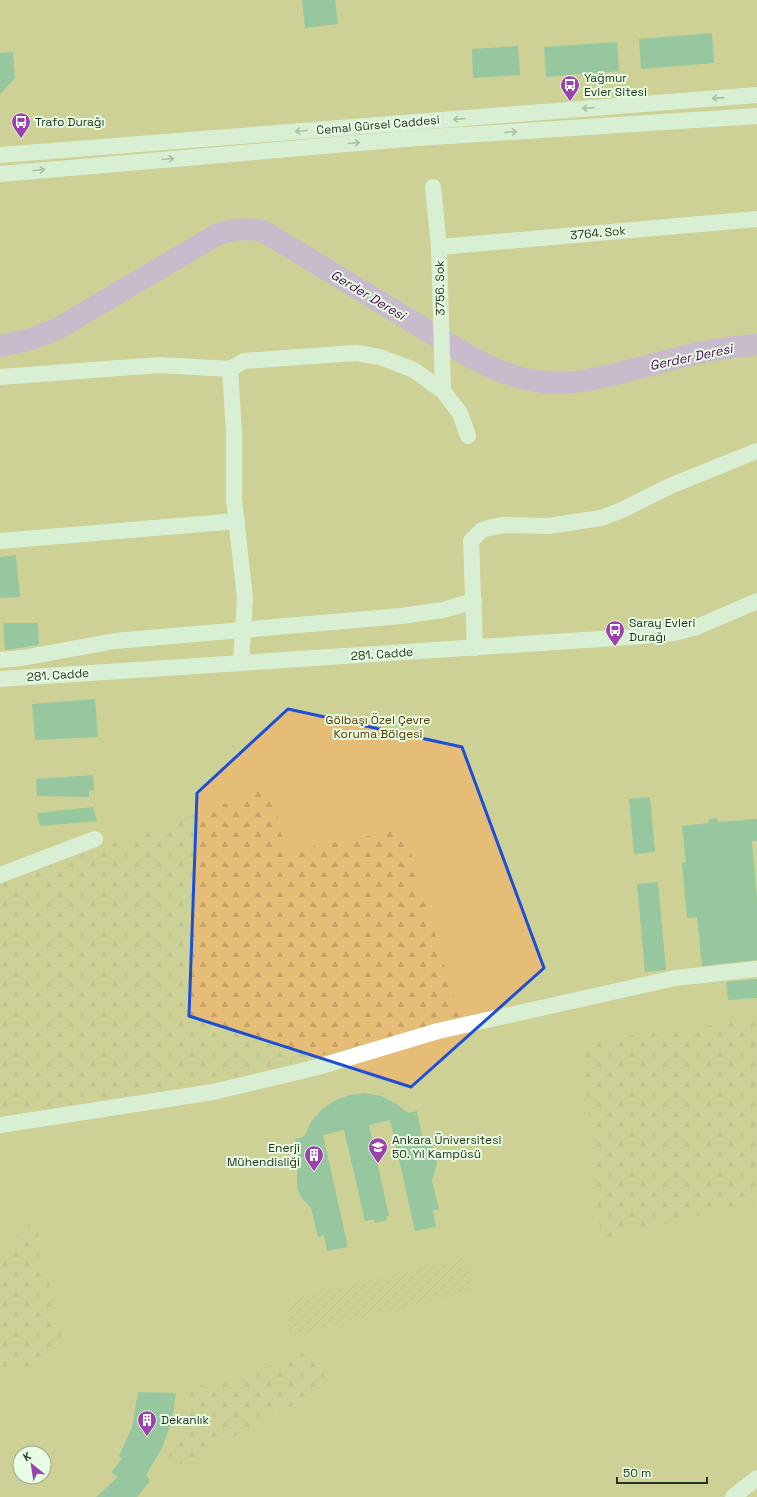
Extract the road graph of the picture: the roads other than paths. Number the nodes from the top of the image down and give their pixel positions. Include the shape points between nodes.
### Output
1 (757, 95) edge
2 (757, 116) edge
3 (0, 155) edge
4 (0, 174) edge
5 (434, 187) dead end
6 (757, 219) edge
7 (439, 247) junction
8 (230, 369) junction
9 (0, 376) edge
10 (443, 390) junction
11 (468, 436) dead end
12 (757, 451) edge
13 (237, 521) junction
14 (0, 541) edge
15 (474, 601) junction
16 (757, 601) edge
17 (243, 631) junction
18 (476, 648) junction
19 (0, 660) edge
20 (241, 663) junction
21 (0, 679) edge
22 (95, 839) dead end
23 (0, 875) edge
24 (757, 969) edge
25 (0, 1125) edge
26 (757, 1478) edge
27 (733, 1497) edge

1 -> 3 street, Cemal Gürsel Caddesi
4 -> 2 street, Cemal Gürsel Caddesi via 409,139
5 - 7 street, 3756. Sok
6 - 7 street, 3764. Sok
7 - 10 street, 3756. Sok
8 - 9 street via 159,365
8 - 10 street via 244,361 369,354 414,370
8 - 13 street
10 - 11 street via 460,413
12 - 15 street via 670,486 601,518 569,524 504,525 482,530 471,541
13 - 14 street
13 - 17 street via 245,598
15 - 17 street via 443,610 408,615
15 - 18 street
16 - 18 street, 281. Cadde via 710,622 674,633
17 - 19 street via 116,641
17 - 20 street
18 - 20 street, 281. Cadde
20 - 21 street, 281. Cadde
22 - 23 street
24 - 25 street via 676,978 438,1031 318,1067 212,1092
26 - 27 street

